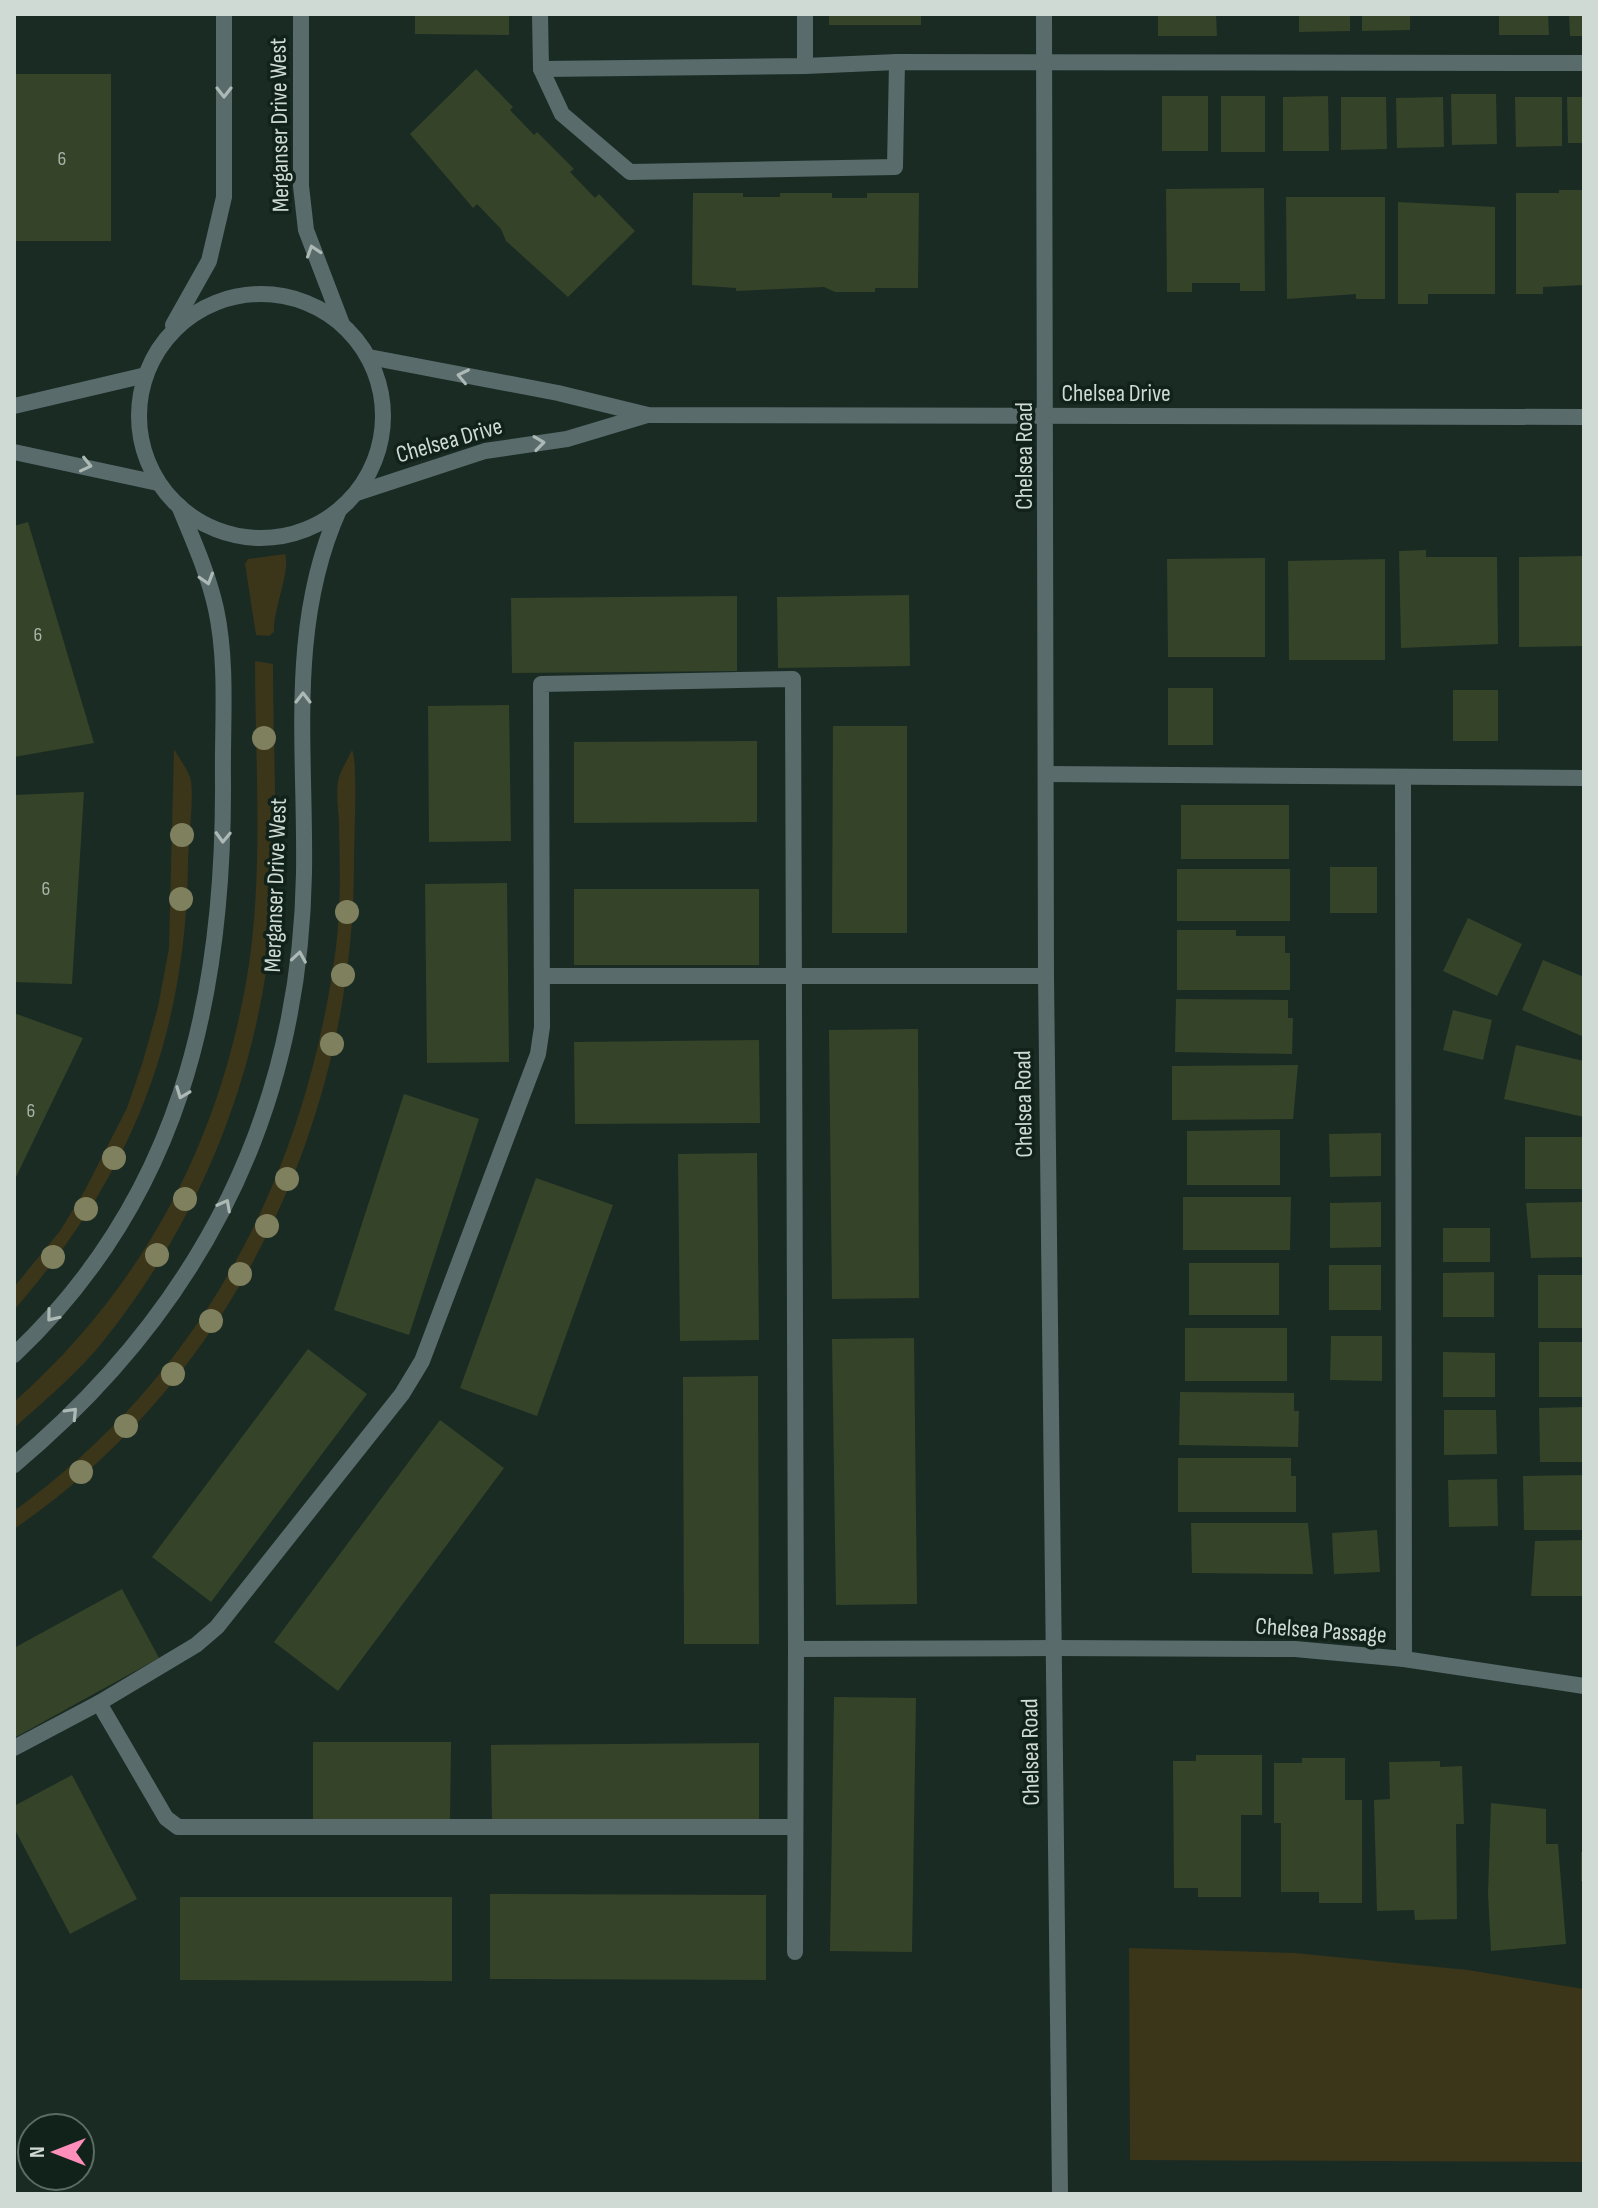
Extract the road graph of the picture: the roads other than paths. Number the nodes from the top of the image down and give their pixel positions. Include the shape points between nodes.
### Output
1 (224, 14) edge
2 (301, 14) edge
3 (540, 14) edge
4 (805, 14) edge
5 (1044, 14) edge
6 (897, 62) junction
7 (1044, 62) junction
8 (1584, 63) edge
9 (805, 66) junction
10 (541, 69) junction
11 (342, 324) junction
12 (166, 339) junction
13 (369, 357) junction
14 (146, 375) junction
15 (14, 406) edge
16 (648, 415) junction
17 (1048, 417) junction
18 (1584, 417) edge
19 (14, 452) edge
20 (158, 483) junction
21 (357, 493) junction
22 (179, 506) junction
23 (339, 510) junction
24 (1047, 774) junction
25 (1584, 778) edge
26 (1403, 779) junction
27 (796, 975) junction
28 (542, 976) junction
29 (1046, 976) junction
30 (14, 1355) edge
31 (14, 1465) edge
32 (1052, 1648) junction
33 (796, 1649) junction
34 (1404, 1659) junction
35 (1584, 1686) edge
36 (99, 1703) junction
37 (14, 1748) edge
38 (795, 1827) junction
39 (795, 1952) dead end
40 (1060, 2194) edge

1 -> 12 street, Merganser Drive West via 224,197 209,261
11 -> 2 street, Merganser Drive West via 306,230
3 - 10 street
4 - 9 street
5 - 7 street, Chelsea Road
6 - 7 street
6 - 9 street
6 - 10 street via 895,167 630,172 562,114
7 - 8 street
7 - 17 street, Chelsea Road
9 - 10 street
11 - 12 street, Merganser Drive West via 309,302 271,293 232,296 195,312
11 - 13 street, Merganser Drive West
12 - 14 street, Merganser Drive West
16 -> 13 street, Chelsea Drive
13 - 21 street, Merganser Drive West via 381,390 383,427 375,462
14 - 15 street
14 - 20 street, Merganser Drive West via 139,425
16 - 17 street, Chelsea Drive
21 -> 16 street, Chelsea Drive via 485,451 567,439
17 - 18 street, Chelsea Drive
17 - 24 street, Chelsea Road
19 -> 20 street
20 - 22 street, Merganser Drive West
21 - 23 street, Merganser Drive West
22 - 23 street, Merganser Drive West via 219,530 276,538 310,529
22 -> 30 street, Merganser Drive West via 216,608 222,657 220,911 206,1005 185,1090 146,1177 103,1254
31 -> 23 street, Merganser Drive West via 52,1434 156,1319 196,1261 259,1134 287,1032 301,944 303,650 308,604
24 - 26 street
24 - 29 street, Chelsea Road
25 - 26 street
26 - 34 street
27 - 28 street
27 - 28 street via 793,679 541,684
27 - 29 street
27 - 33 street
28 - 36 street via 538,1054 441,1317 402,1394 217,1627
29 - 32 street, Chelsea Road
32 - 33 street, Chelsea Passage
32 - 34 street, Chelsea Passage via 1295,1649
32 - 40 street, Chelsea Road
33 - 38 street
34 - 35 street, Chelsea Passage
36 - 37 street
36 - 38 street via 166,1818 178,1827
38 - 39 street

